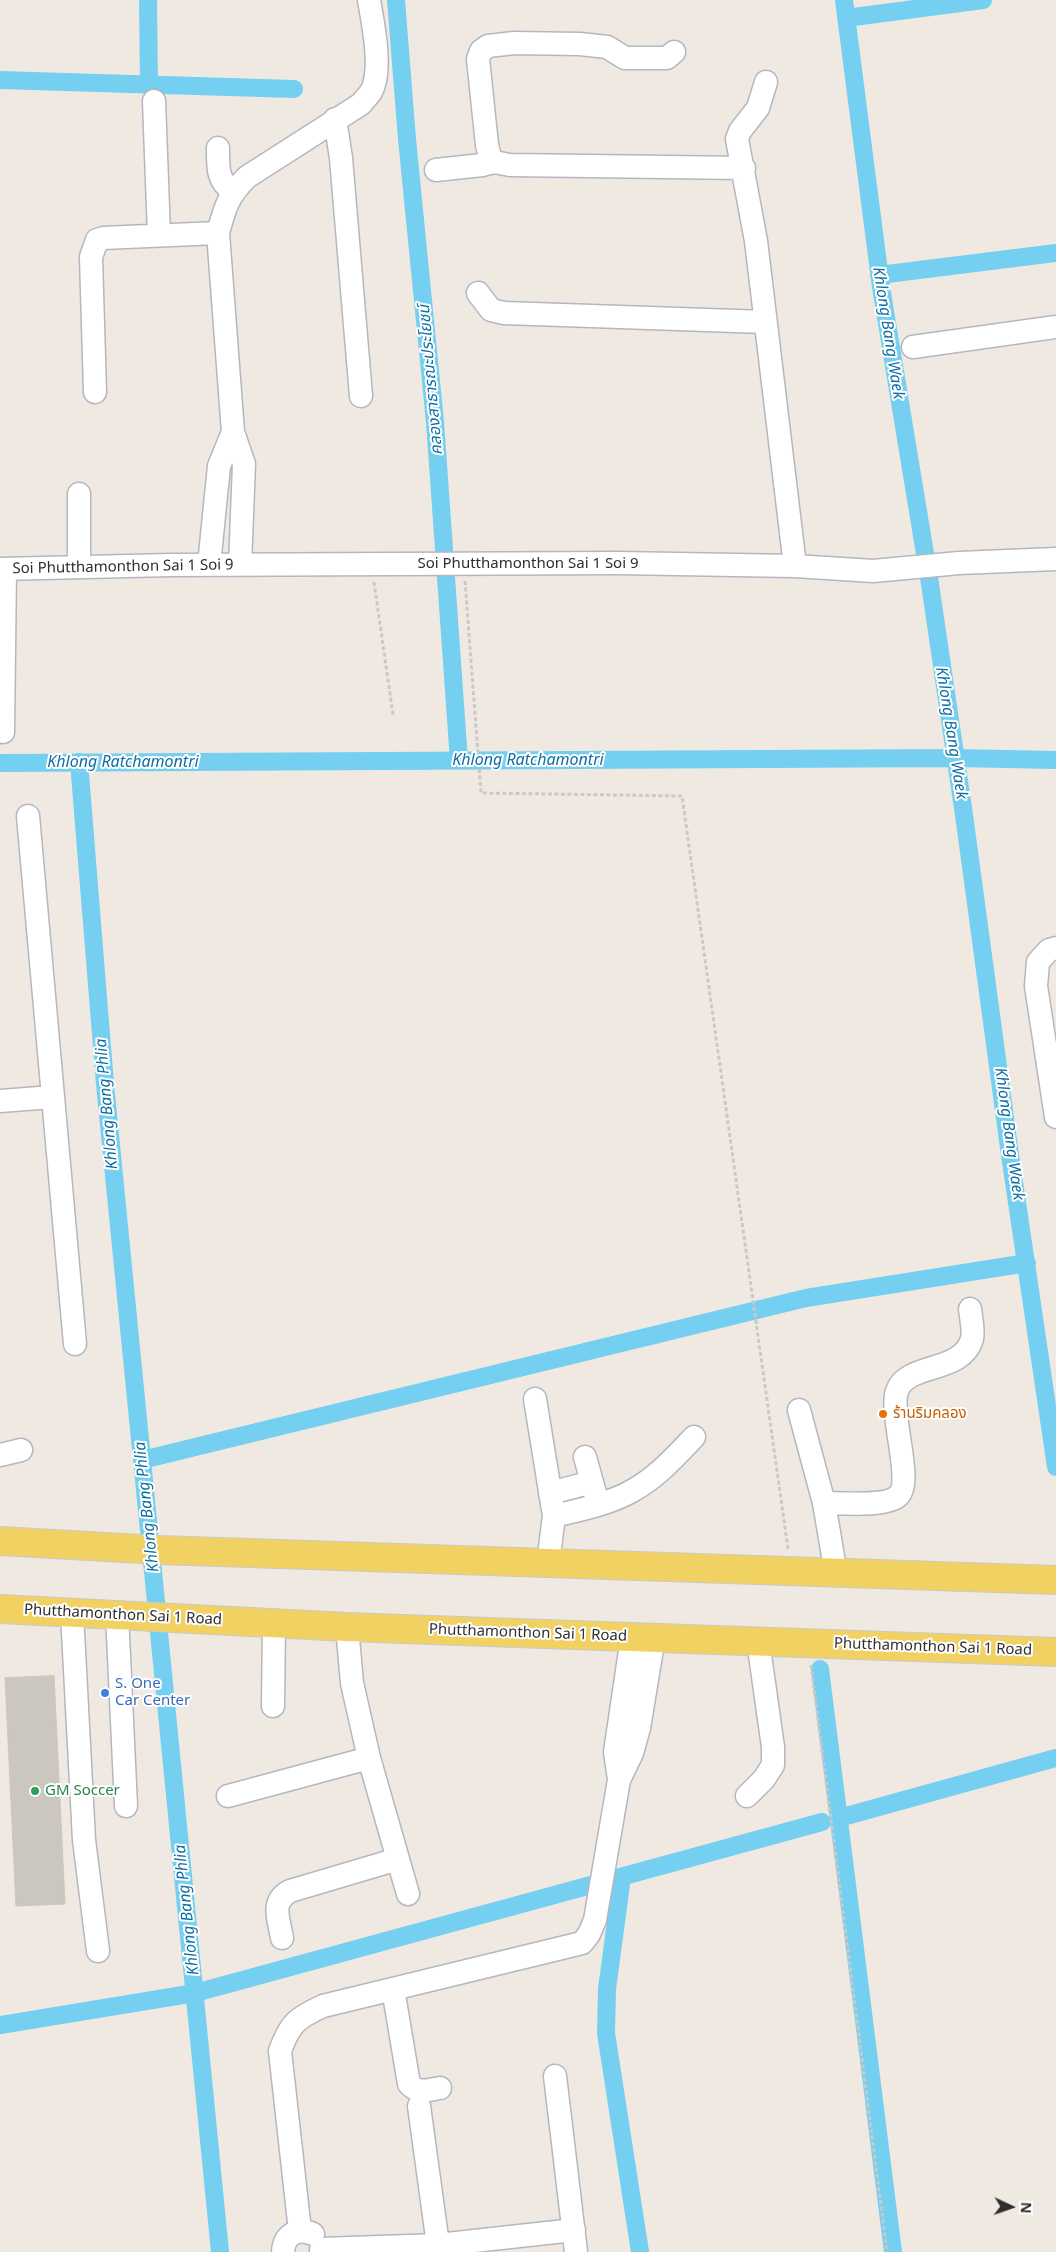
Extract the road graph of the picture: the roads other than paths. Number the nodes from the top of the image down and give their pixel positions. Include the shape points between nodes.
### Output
1 (369, 0) edge
2 (674, 52) dead end
3 (766, 82) dead end
4 (154, 102) dead end
5 (335, 120) junction
6 (218, 148) dead end
7 (494, 162) junction
8 (744, 168) junction
9 (436, 170) dead end
10 (232, 191) junction
11 (218, 233) junction
12 (159, 235) junction
13 (478, 293) dead end
14 (766, 322) junction
15 (1056, 327) edge
16 (914, 347) dead end
17 (95, 392) dead end
18 (362, 396) dead end
19 (233, 432) junction
20 (79, 494) dead end
21 (1056, 559) edge
22 (210, 565) junction
23 (240, 565) junction
24 (795, 566) junction
25 (79, 567) junction
26 (2, 569) edge
27 (3, 732) dead end
28 (28, 816) dead end
29 (1056, 948) edge
30 (52, 1097) junction
31 (0, 1101) edge
32 (1056, 1117) edge
33 (970, 1309) dead end
34 (75, 1344) dead end
35 (535, 1399) dead end
36 (799, 1410) dead end
37 (694, 1437) dead end
38 (585, 1457) dead end
39 (550, 1493) junction
40 (595, 1493) junction
41 (824, 1503) junction
42 (554, 1516) junction
43 (4, 1542) edge
44 (548, 1563) junction
45 (836, 1574) junction
46 (1056, 1580) edge
47 (4, 1608) edge
48 (68, 1612) junction
49 (130, 1614) junction
50 (274, 1624) junction
51 (347, 1627) junction
52 (643, 1637) junction
53 (758, 1641) junction
54 (1056, 1652) edge
55 (273, 1706) dead end
56 (368, 1758) junction
57 (228, 1796) dead end
58 (747, 1796) dead end
59 (126, 1806) dead end
60 (398, 1860) junction
61 (74, 1866) dead end
62 (408, 1894) dead end
63 (282, 1938) dead end
64 (98, 1951) dead end
65 (393, 1989) junction
66 (555, 2076) dead end
67 (440, 2088) dead end
68 (419, 2106) dead end
69 (300, 2231) junction
70 (575, 2241) edge
71 (439, 2248) edge
72 (321, 2251) edge
73 (278, 2252) edge

1 - 5 street via 376,76 371,92 361,104
2 - 7 street via 666,58 625,58 607,47 580,44 488,46 478,59 479,81 487,145
3 - 8 street via 758,108 737,139
4 - 12 street
5 - 10 street via 247,177
5 - 18 street
6 - 10 street via 219,176
7 - 8 street via 510,165
7 - 9 street
8 - 14 street
10 - 11 street
11 - 12 street
11 - 19 street
12 - 17 street via 103,238 97,240 93,247
13 - 14 street via 490,310 504,313
14 - 24 street
15 - 16 street
19 - 22 street via 220,466
19 - 23 street via 244,464
20 - 25 street
21 - 24 street, Soi Phutthamonthon Sai 1 Soi 9 via 872,571
22 - 23 street, Soi Phutthamonthon Sai 1 Soi 9
22 - 25 street, Soi Phutthamonthon Sai 1 Soi 9
23 - 24 street, Soi Phutthamonthon Sai 1 Soi 9 via 618,563
25 - 26 street, Soi Phutthamonthon Sai 1 Soi 9
26 - 27 street
28 - 30 street
29 - 32 street via 1049,950 1038,962 1036,986
30 - 31 street
30 - 34 street
33 - 41 street via 972,1338 966,1353 907,1378 897,1390 895,1406 904,1481 900,1495 890,1502
35 - 39 street
36 - 41 street
37 - 40 street via 645,1483 630,1492
38 - 40 street
39 - 40 street
39 - 42 street
40 - 42 street
41 - 45 street
42 - 44 street
43 - 44 main road
44 - 45 main road
45 - 46 main road
47 - 48 main road, Phutthamonthon Sai 1 Road
48 - 49 main road, Phutthamonthon Sai 1 Road
48 - 61 street
48 - 64 street via 84,1840
49 - 50 main road, Phutthamonthon Sai 1 Road
49 - 59 street
50 - 51 main road, Phutthamonthon Sai 1 Road
50 - 55 street
51 - 52 main road, Phutthamonthon Sai 1 Road
51 - 56 street via 352,1682
52 - 53 main road, Phutthamonthon Sai 1 Road
52 - 65 street via 639,1728 619,1780 599,1898 589,1934 582,1943
53 - 54 main road, Phutthamonthon Sai 1 Road
53 - 58 street via 774,1747 772,1764 764,1780
56 - 57 street
56 - 60 street
60 - 62 street
60 - 63 street via 281,1896 277,1911
65 - 67 street via 409,2084 414,2090
65 - 69 street via 323,2006 300,2016 288,2030 280,2051
66 - 70 street
68 - 71 street
69 - 72 street via 307,2231 317,2238
69 - 73 street via 288,2237
70 - 71 street
71 - 72 street

